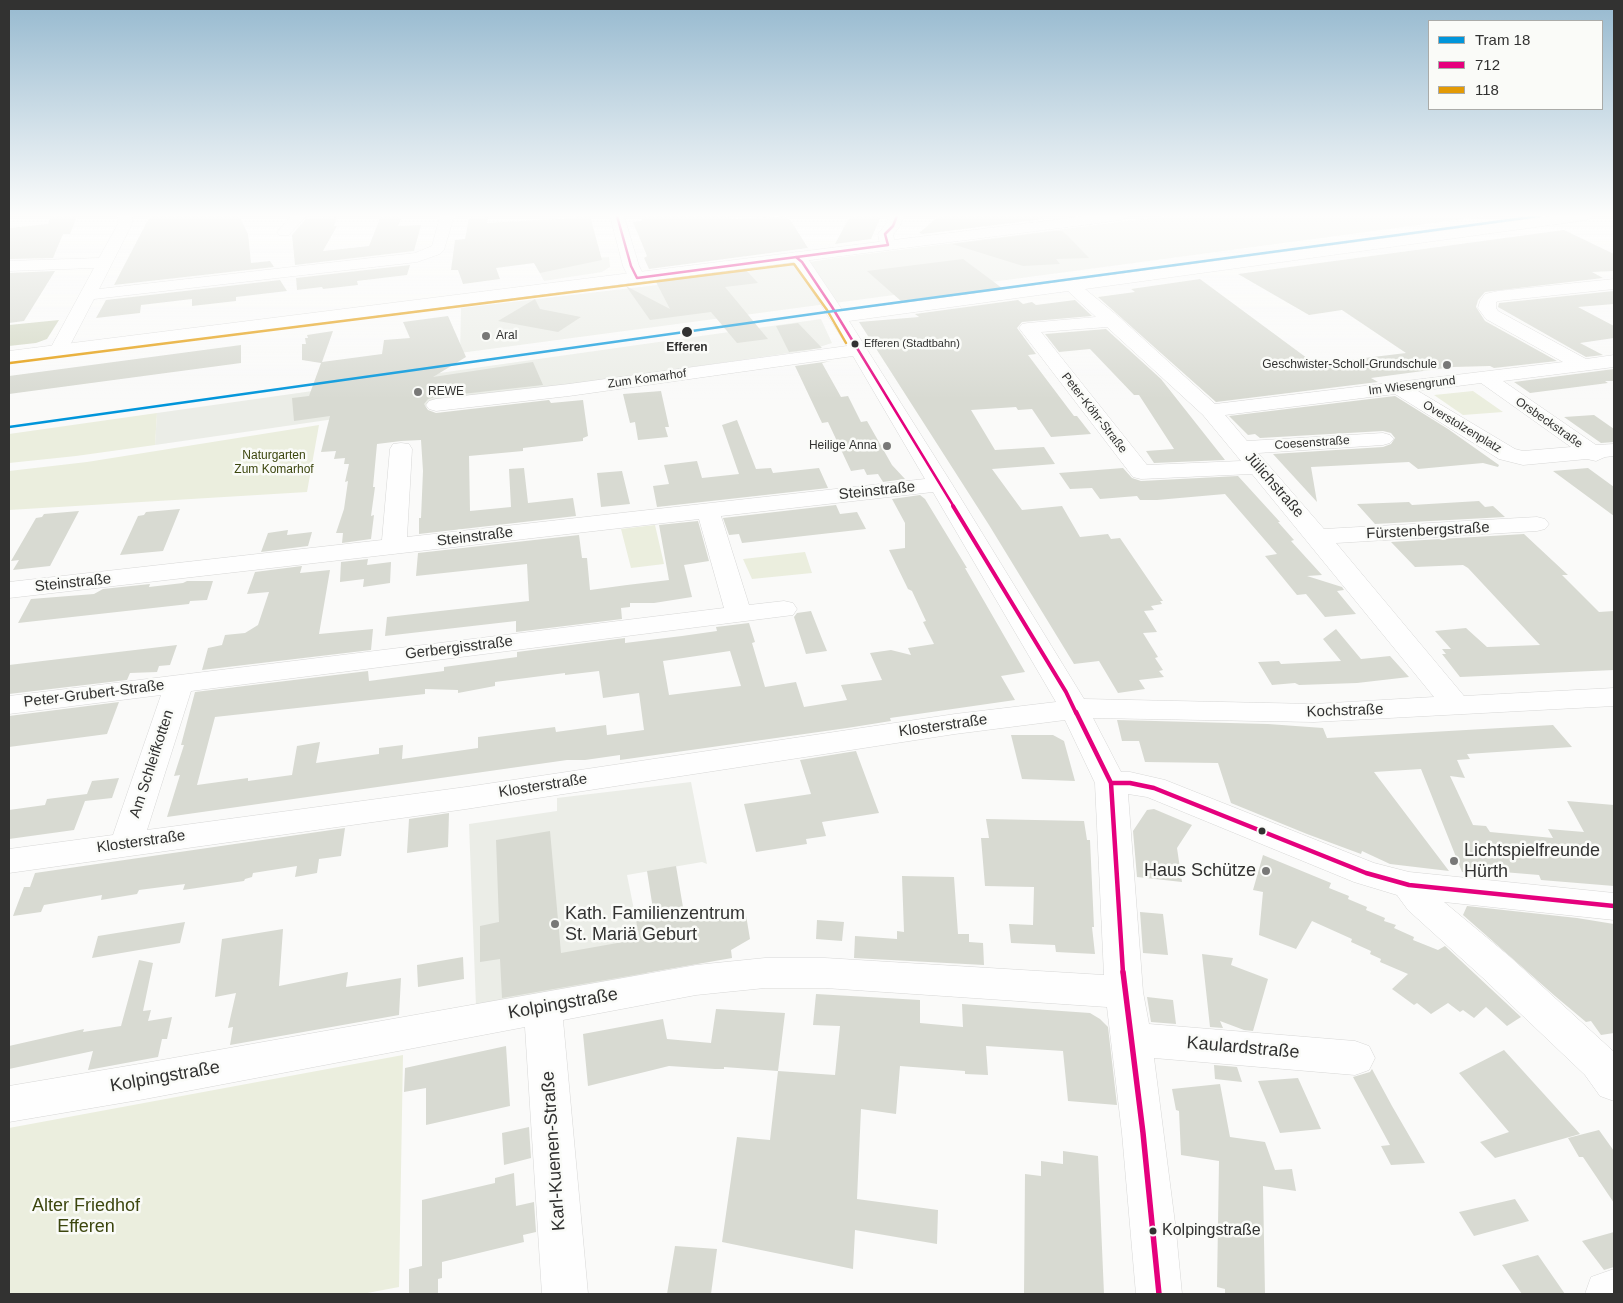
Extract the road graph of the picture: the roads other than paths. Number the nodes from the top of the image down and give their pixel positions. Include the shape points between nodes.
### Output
1 (97, 277) edge
2 (245, 277) edge
3 (646, 277) edge
4 (812, 277) edge
5 (1132, 277) edge
6 (637, 278) joint
7 (1614, 284) edge
8 (1071, 285) junction
9 (87, 295) junction
10 (838, 317) junction
11 (1113, 321) junction
12 (858, 350) junction
13 (58, 351) junction
14 (9, 357) edge
15 (1614, 361) edge
16 (1583, 365) junction
17 (1485, 377) junction
18 (1397, 387) junction
19 (436, 405) dead end
20 (1210, 411) junction
21 (1383, 438) dead end
22 (1242, 448) junction
23 (401, 449) dead end
24 (1614, 450) edge
25 (1590, 452) junction
26 (1258, 467) junction
27 (1614, 468) edge
28 (941, 484) junction
29 (708, 510) junction
30 (1538, 524) dead end
31 (1318, 537) junction
32 (394, 546) junction
33 (9, 590) edge
34 (784, 609) dead end
35 (739, 614) junction
36 (179, 683) junction
37 (1614, 697) edge
38 (9, 705) edge
39 (1456, 705) junction
40 (1076, 710) junction
41 (1111, 783) junction
42 (126, 844) junction
43 (9, 861) edge
44 (1409, 885) junction
45 (1614, 906) edge
46 (1124, 992) junction
47 (543, 1008) junction
48 (1132, 1040) junction
49 (1355, 1058) dead end
50 (1614, 1083) edge
51 (9, 1104) edge
52 (1614, 1292) edge
53 (565, 1294) edge
54 (1159, 1294) edge
55 (1608, 1294) edge

1 - 9 street
2 - 9 street
3 - 6 street
4 - 10 street
5 - 8 street
6 - 13 street
7 - 16 street via 1498,296 1488,301 1487,308 1492,315
8 - 10 street
8 - 11 street, Jülichstraße
9 - 13 street
10 - 12 street
11 - 20 street, Jülichstraße
11 - 26 street, Peter-Köhr-Straße via 1028,328 1141,472
12 - 19 street, Zum Komarhof
12 - 28 street
13 - 14 street
15 - 16 street, Im Wiesengrund
16 - 17 street, Im Wiesengrund
17 - 18 street, Im Wiesengrund
17 - 25 street, Orsbeckstraße
18 - 20 street, Im Wiesengrund
18 - 25 street, Overstolzenplatz via 1507,454 1523,458
20 - 22 street, Jülichstraße
21 - 22 street, Coesenstraße
22 - 26 street, Jülichstraße
23 - 32 street
24 - 25 street, Overstolzenplatz
25 - 27 street, Orsbeckstraße
26 - 31 street, Jülichstraße
28 - 29 street, Steinstraße
28 - 40 street
29 - 32 street, Steinstraße
29 - 35 street
30 - 31 street, Fürstenbergstraße
31 - 39 street, Jülichstraße
32 - 33 street, Steinstraße
34 - 35 street, Gerbergisstraße
35 - 36 street, Gerbergisstraße
36 - 38 street, Peter-Grubert-Straße
36 - 42 street, Am Schleifkotten
37 - 39 street, Kochstraße
39 - 40 street, Kochstraße via 1314,713 1116,708
40 - 41 street
40 - 42 street, Klosterstraße via 955,724 466,798
41 - 44 street via 1154,788 1366,873
41 - 46 street
42 - 43 street, Klosterstraße
44 - 45 street
44 - 50 street via 1420,901 1592,1057
46 - 47 street, Kolpingstraße via 825,973 765,973 696,980
46 - 48 street
47 - 51 street, Kolpingstraße
47 - 53 street, Karl-Kuenen-Straße
48 - 49 street, Kaulardstraße
48 - 54 street
52 - 55 street

